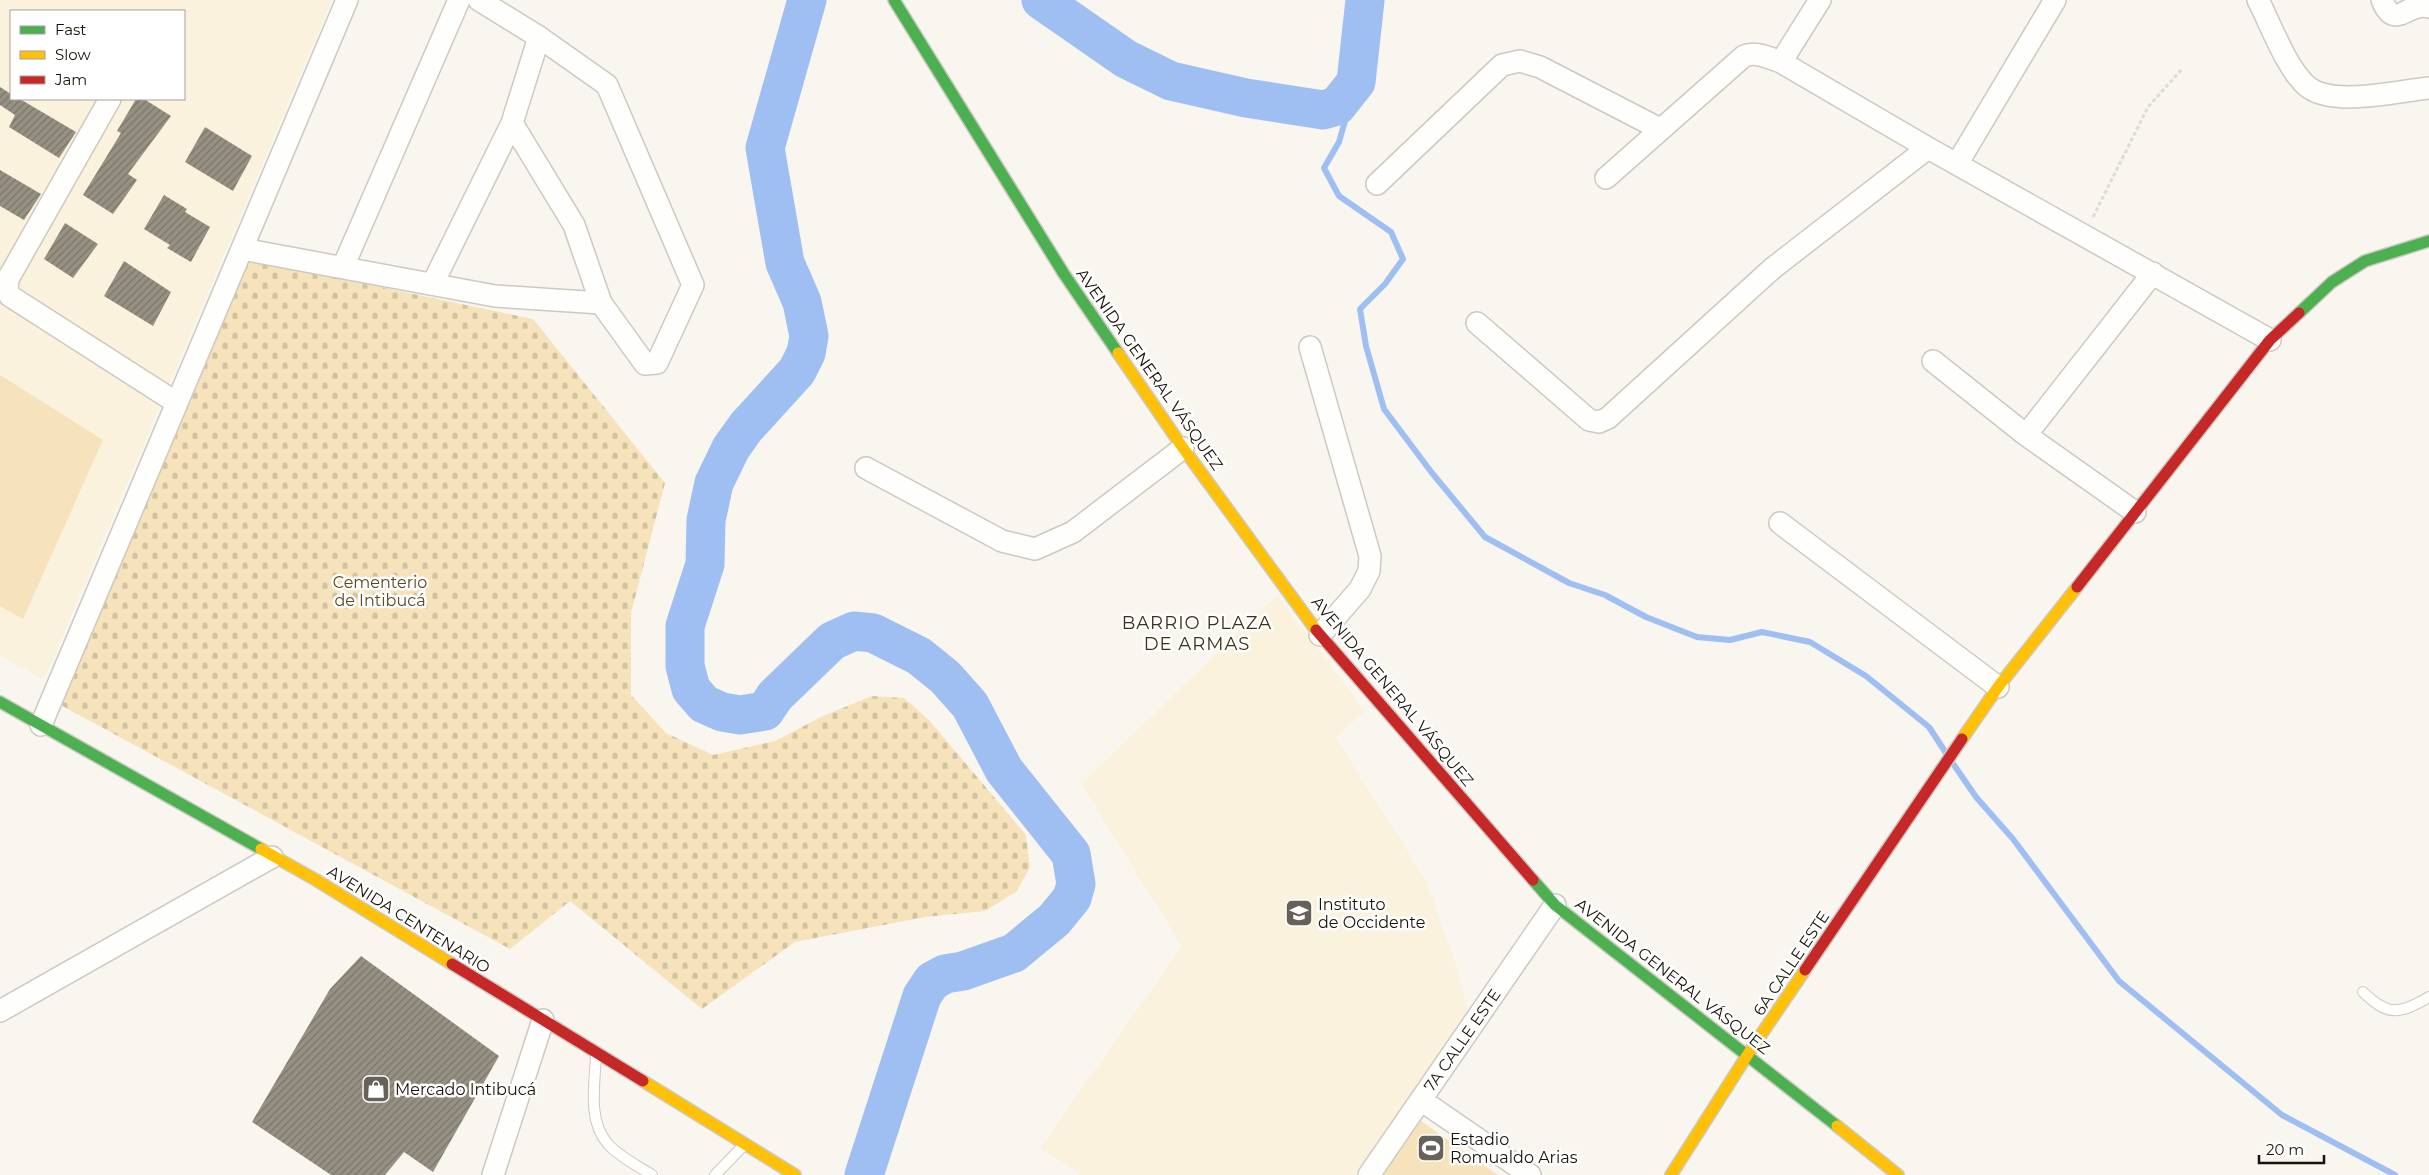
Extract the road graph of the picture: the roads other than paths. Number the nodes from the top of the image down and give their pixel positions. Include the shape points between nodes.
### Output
1 (347, 0) edge
2 (459, 0) edge
3 (480, 0) edge
4 (894, 0) edge
5 (1820, 0) edge
6 (2055, 0) edge
7 (2258, 0) edge
8 (2382, 0) edge
9 (2429, 7) edge
10 (540, 37) junction
11 (1781, 62) junction
12 (2429, 88) edge
13 (109, 100) edge
14 (512, 123) junction
15 (1660, 129) junction
16 (1928, 148) junction
17 (1957, 164) junction
18 (1606, 178) dead end
19 (1377, 184) dead end
20 (2429, 241) edge
21 (242, 249) junction
22 (343, 268) junction
23 (2153, 273) junction
24 (433, 283) junction
25 (601, 303) junction
26 (1477, 323) dead end
27 (2270, 340) junction
28 (1310, 348) dead end
29 (1933, 361) dead end
30 (177, 403) junction
31 (2026, 435) junction
32 (1184, 448) junction
33 (866, 468) dead end
34 (2135, 512) junction
35 (1780, 522) dead end
36 (1320, 634) junction
37 (1998, 687) junction
38 (0, 702) edge
39 (41, 725) junction
40 (272, 857) junction
41 (1555, 905) junction
42 (2363, 992) dead end
43 (2429, 997) edge
44 (0, 1011) edge
45 (543, 1020) junction
46 (596, 1053) junction
47 (1748, 1054) junction
48 (1421, 1100) junction
49 (745, 1144) junction
50 (493, 1175) edge
51 (652, 1175) edge
52 (714, 1175) edge
53 (795, 1175) edge
54 (1369, 1175) edge
55 (1530, 1175) edge
56 (1671, 1175) edge
57 (1898, 1175) edge

1 - 21 street
2 - 22 street
3 - 10 street
4 - 32 street, AVENIDA GENERAL VÁSQUEZ via 1064,274
5 - 11 street
6 - 17 street
7 - 12 street via 2292,67 2308,86 2324,95 2353,96
8 - 9 street via 2391,14 2417,4
10 - 14 street
10 - 25 street via 607,85 693,285 657,363 651,365 645,364
11 - 15 street via 1758,54 1744,56
11 - 16 street
13 - 30 street via 8,280 7,289 10,296
14 - 24 street
14 - 25 street via 574,226
15 - 18 street
15 - 19 street via 1540,67 1520,61 1502,64
16 - 17 street
16 - 26 street via 1773,268 1608,418 1599,422 1589,420
17 - 23 street
20 - 27 street, 6A CALLE ESTE via 2365,261 2332,282
21 - 22 street
21 - 30 street
22 - 24 street
23 - 27 street
23 - 31 street
24 - 25 street via 495,296
27 - 34 street, 6A CALLE ESTE
28 - 36 street via 1370,556 1369,571 1360,589
29 - 31 street
30 - 39 street
31 - 34 street
32 - 33 street via 1073,532 1035,549 1002,541
32 - 36 street, AVENIDA GENERAL VÁSQUEZ
34 - 37 street, 6A CALLE ESTE
35 - 37 street
36 - 41 street, AVENIDA GENERAL VÁSQUEZ
37 - 47 street, 6A CALLE ESTE
38 - 39 street, AVENIDA CENTENARIO
39 - 40 street, AVENIDA CENTENARIO
40 - 44 street
40 - 45 street, AVENIDA CENTENARIO via 316,880
41 - 47 street, AVENIDA GENERAL VÁSQUEZ
41 - 48 street, 7A CALLE ESTE
42 - 43 lane via 2385,1010 2395,1012 2408,1009
45 - 46 street, AVENIDA CENTENARIO
45 - 50 street
46 - 49 street, AVENIDA CENTENARIO
46 - 51 lane via 594,1116 599,1130 608,1145
47 - 56 street, 6A CALLE ESTE
47 - 57 street, AVENIDA GENERAL VÁSQUEZ
48 - 54 street, 7A CALLE ESTE
48 - 55 street
49 - 52 lane
49 - 53 street, AVENIDA CENTENARIO

